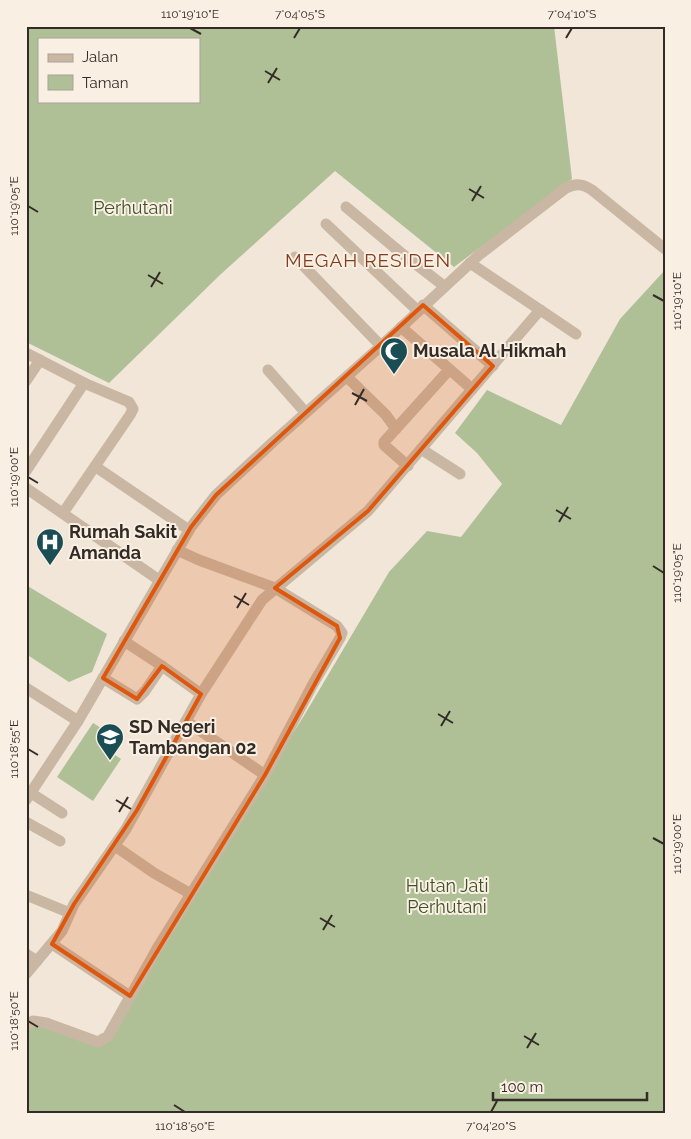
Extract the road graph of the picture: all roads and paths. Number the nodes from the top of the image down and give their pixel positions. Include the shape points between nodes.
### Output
1 (346, 207) dead end
2 (326, 224) dead end
3 (665, 249) edge
4 (295, 257) dead end
5 (470, 263) junction
6 (444, 286) junction
7 (421, 308) junction
8 (540, 310) junction
9 (401, 327) junction
10 (576, 334) dead end
11 (381, 346) junction
12 (26, 353) edge
13 (40, 360) junction
14 (493, 366) junction
15 (268, 370) dead end
16 (449, 370) junction
17 (347, 377) junction
18 (26, 381) edge
19 (84, 383) junction
20 (472, 389) junction
21 (306, 412) junction
22 (396, 429) junction
23 (421, 449) junction
24 (408, 466) junction
25 (96, 467) junction
26 (26, 471) edge
27 (460, 474) dead end
28 (26, 488) edge
29 (63, 514) junction
30 (184, 526) dead end
31 (177, 550) junction
32 (159, 580) junction
33 (275, 588) junction
34 (124, 642) junction
35 (162, 666) junction
36 (102, 678) junction
37 (26, 688) edge
38 (201, 694) junction
39 (78, 721) junction
40 (186, 721) junction
41 (265, 775) junction
42 (28, 797) edge
43 (62, 813) dead end
44 (26, 822) edge
45 (60, 841) dead end
46 (115, 846) junction
47 (26, 894) edge
48 (191, 894) junction
49 (70, 914) junction
50 (52, 944) junction
51 (26, 954) edge
52 (37, 961) junction
53 (26, 974) edge
54 (130, 996) junction
55 (26, 1026) edge

1 - 6 street
2 - 7 street
3 - 5 street via 592,190 577,184 566,188
4 - 11 street
5 - 6 street
5 - 8 street
6 - 7 street
7 - 9 street
7 - 14 street
8 - 10 street
8 - 14 street
9 - 11 street
9 - 16 street
11 - 17 street
12 - 13 street
13 - 18 street
13 - 19 street
14 - 20 street
15 - 21 street
16 - 20 street
16 - 22 street
17 - 21 street
17 - 22 street
19 - 25 street via 128,402 133,409
19 - 26 street
20 - 23 street
21 - 31 street via 216,495
22 - 24 street via 384,445
23 - 24 street
23 - 27 street
24 - 33 street via 364,515
25 - 29 street
25 - 30 street
28 - 29 street
29 - 32 street
31 - 32 street
31 - 33 street
32 - 34 street
33 - 38 street via 257,607
33 - 41 street via 337,626 342,633
34 - 35 street
34 - 36 street
35 - 36 street via 137,699
35 - 38 street
36 - 39 street
37 - 39 street
38 - 40 street
39 - 42 street
40 - 41 street
40 - 46 street
41 - 48 street
42 - 43 street
44 - 45 street
46 - 48 street
46 - 49 street
47 - 49 street
48 - 54 street
49 - 50 street
50 - 52 street
50 - 54 street
51 - 52 street
52 - 53 street
54 - 55 street via 102,1041 46,1023 33,1021

